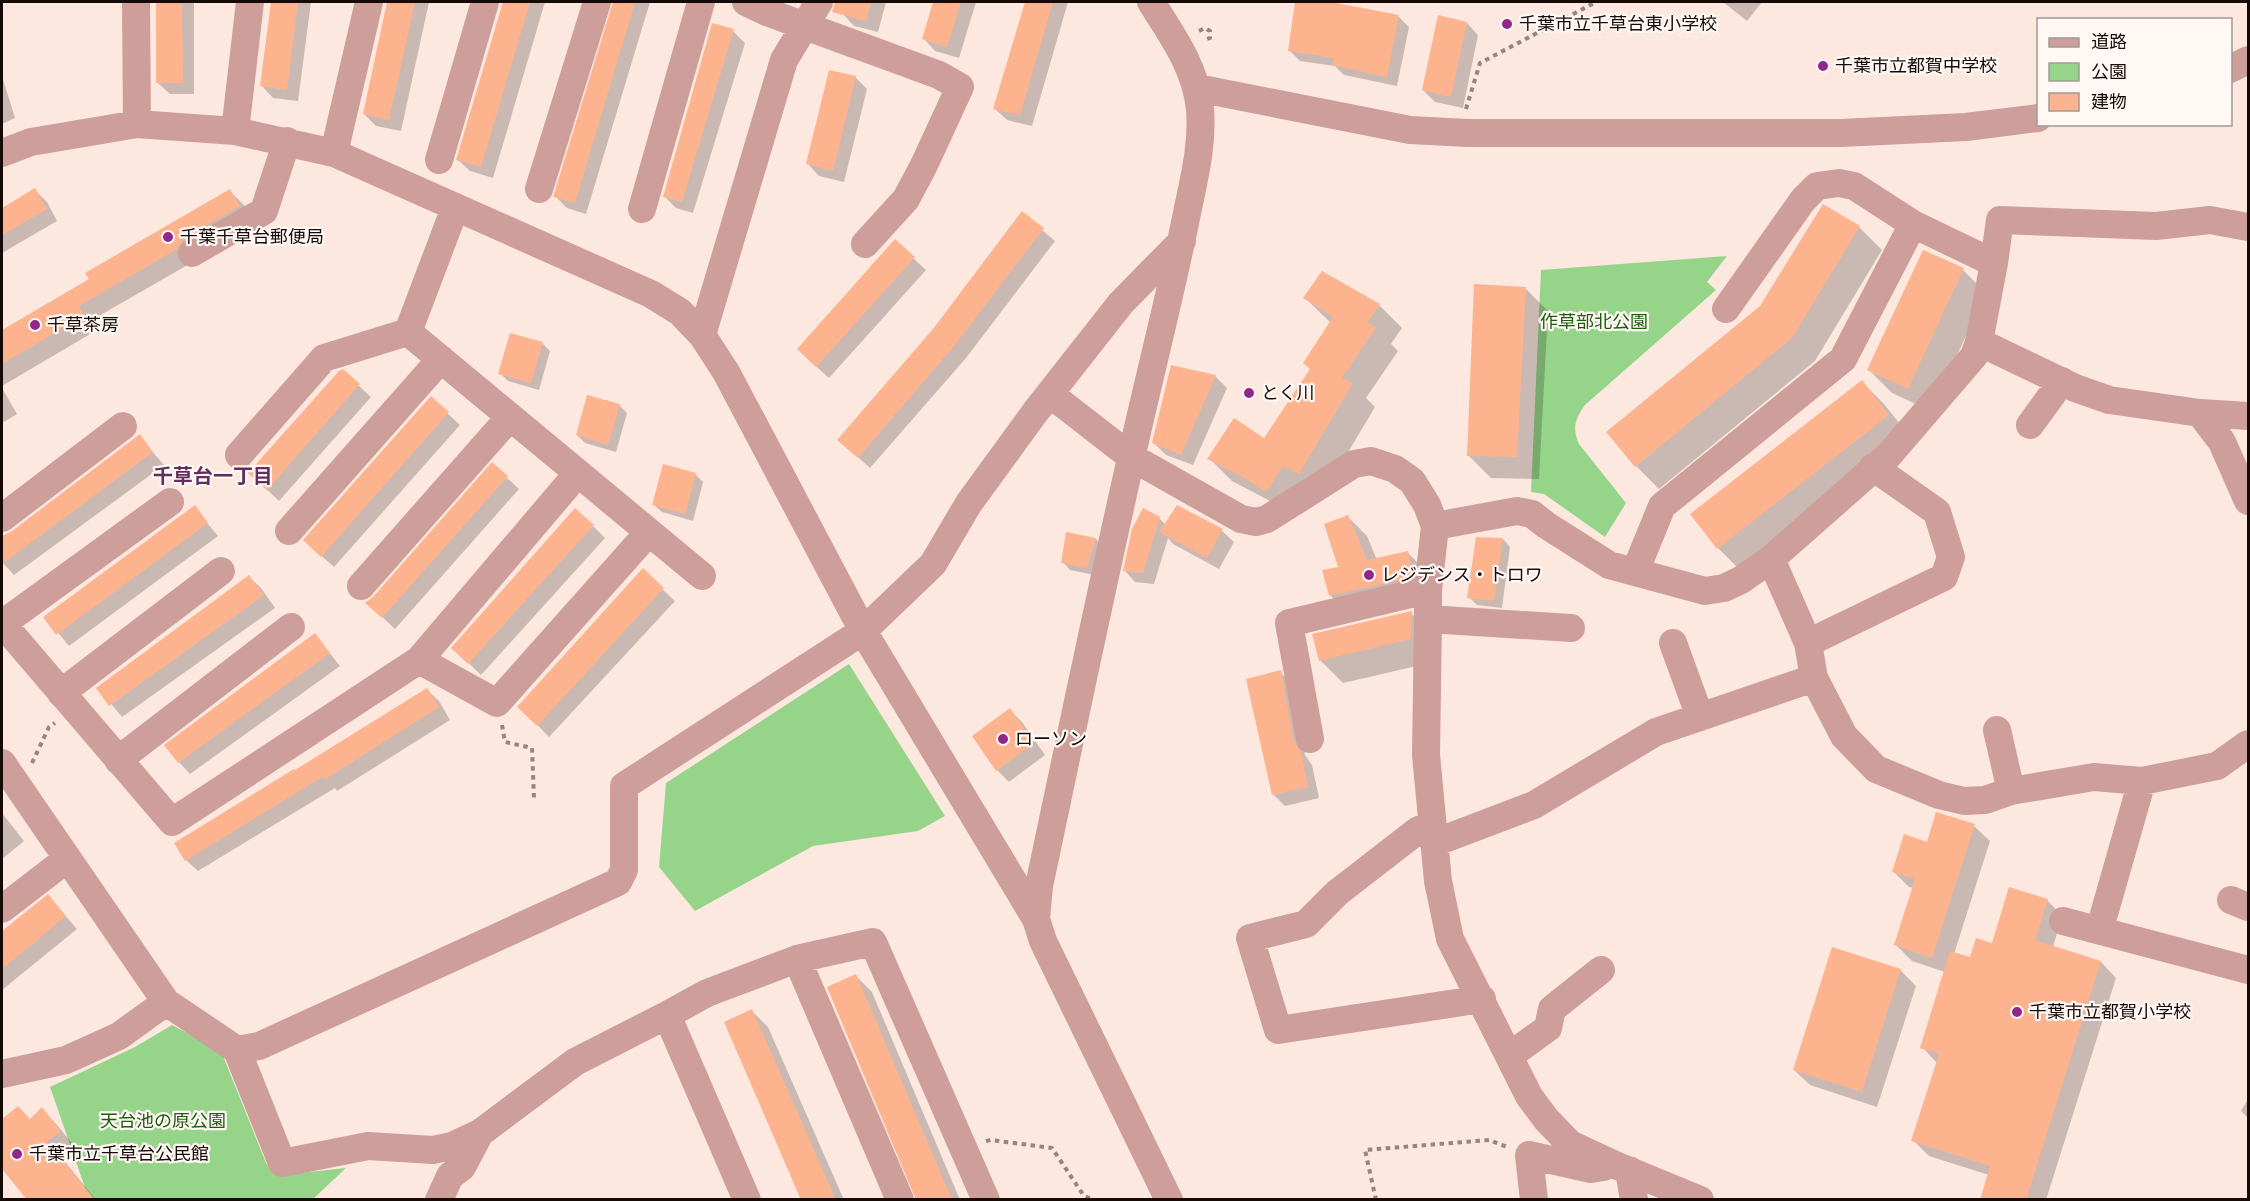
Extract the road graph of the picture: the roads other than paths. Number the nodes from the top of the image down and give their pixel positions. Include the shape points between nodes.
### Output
1 (136, 2) edge
2 (250, 2) edge
3 (369, 2) edge
4 (485, 2) edge
5 (597, 2) edge
6 (702, 2) edge
7 (746, 2) edge
8 (819, 2) edge
9 (1151, 2) edge
10 (804, 26) junction
11 (2248, 60) edge
12 (2232, 68) edge
13 (1197, 88) junction
14 (2037, 118) edge
15 (137, 124) junction
16 (235, 131) junction
17 (287, 141) junction
18 (2, 153) edge
19 (333, 153) junction
20 (439, 160) dead end
21 (539, 189) dead end
22 (455, 208) junction
23 (642, 209) dead end
24 (1913, 224) junction
25 (2248, 227) edge
26 (1182, 241) junction
27 (865, 244) dead end
28 (192, 253) dead end
29 (1994, 263) junction
30 (1726, 309) dead end
31 (408, 332) junction
32 (702, 335) junction
33 (1979, 342) junction
34 (441, 359) junction
35 (2062, 381) junction
36 (1050, 394) junction
37 (2200, 413) junction
38 (2248, 416) edge
39 (510, 417) junction
40 (2030, 425) dead end
41 (123, 426) dead end
42 (239, 455) dead end
43 (1131, 458) junction
44 (1873, 467) junction
45 (578, 473) junction
46 (2248, 501) edge
47 (170, 502) dead end
48 (2, 518) edge
49 (1435, 526) junction
50 (289, 531) dead end
51 (649, 532) junction
52 (1771, 559) junction
53 (221, 571) dead end
54 (1635, 572) junction
55 (702, 576) dead end
56 (361, 586) dead end
57 (1428, 590) junction
58 (1428, 619) junction
59 (2, 623) edge
60 (291, 627) dead end
61 (1571, 628) dead end
62 (862, 631) junction
63 (1673, 643) dead end
64 (1808, 643) junction
65 (419, 660) junction
66 (1814, 678) junction
67 (61, 693) junction
68 (1700, 717) junction
69 (1997, 730) dead end
70 (1311, 739) dead end
71 (2248, 744) edge
72 (118, 760) junction
73 (10, 770) edge
74 (2142, 781) junction
75 (2011, 791) junction
76 (1433, 834) junction
77 (67, 859) junction
78 (2, 909) edge
79 (2104, 914) dead end
80 (1036, 919) junction
81 (2063, 921) dead end
82 (797, 959) junction
83 (1601, 970) dead end
84 (2248, 970) edge
85 (1482, 999) junction
86 (166, 1002) junction
87 (667, 1015) junction
88 (237, 1050) junction
89 (1509, 1056) junction
90 (2, 1074) edge
91 (480, 1133) junction
92 (1622, 1168) junction
93 (439, 1200) edge
94 (747, 1200) edge
95 (900, 1200) edge
96 (986, 1200) edge
97 (1169, 1200) edge
98 (1534, 1200) edge
99 (1634, 1200) edge
100 (1700, 1200) edge

1 - 15 street
2 - 16 street
3 - 19 street
4 - 20 street
5 - 21 street
6 - 23 street
7 - 10 street
8 - 10 street
9 - 13 street via 1172,34
10 - 27 street via 939,75 960,87 906,199
10 - 32 street via 784,60
11 - 12 street
13 - 14 street via 1410,130 1468,133 1841,133 1966,127
13 - 26 street via 1200,111 1196,170
15 - 16 street
15 - 18 street via 31,142
16 - 17 street
17 - 19 street
17 - 28 street via 264,211
19 - 22 street
22 - 31 street
22 - 32 street via 651,294 680,312
24 - 29 street
24 - 30 street via 1854,186 1817,186
24 - 54 street via 1843,359 1662,506
25 - 29 street via 2210,220 2156,226 2000,220
26 - 36 street via 1121,303
26 - 43 street
29 - 33 street
31 - 34 street
31 - 42 street via 324,358
32 - 62 street via 726,372
33 - 35 street
33 - 44 street via 1974,356 1888,455
34 - 39 street
34 - 50 street
35 - 37 street via 2109,400
35 - 40 street
36 - 43 street
36 - 62 street via 969,503 933,564
37 - 38 street
37 - 46 street via 2222,441
39 - 45 street
39 - 56 street
41 - 48 street
43 - 49 street via 1241,519 1256,522 1354,465 1371,461 1395,469 1412,482 1427,504
43 - 80 street via 1039,886
44 - 52 street
44 - 64 street via 1937,512 1951,557 1944,577
45 - 51 street
45 - 65 street
47 - 59 street
49 - 54 street via 1517,511 1532,514 1609,565
49 - 57 street
51 - 55 street
51 - 65 street via 497,703
52 - 54 street via 1741,580 1705,591
52 - 64 street
53 - 67 street
57 - 58 street
57 - 70 street via 1289,623
58 - 61 street
58 - 76 street via 1426,755
59 - 67 street
60 - 72 street
62 - 80 street
62 - 88 street via 624,786 624,870 618,882 259,1046
63 - 68 street
64 - 66 street
65 - 72 street via 172,822
66 - 68 street
66 - 75 street via 1844,736 1876,769 1964,801 1985,800
67 - 72 street
68 - 76 street via 1656,732 1534,805
69 - 75 street
71 - 74 street via 2217,766
73 - 77 street
74 - 75 street via 2094,777
74 - 79 street
76 - 85 street via 1450,939
76 - 85 street via 1417,831 1346,886 1306,924 1250,938 1278,1030
77 - 78 street
77 - 86 street
80 - 97 street via 1043,941
81 - 84 street
82 - 87 street via 707,993
82 - 95 street
82 - 96 street via 873,942
83 - 89 street via 1552,1009 1548,1028
85 - 89 street
86 - 88 street
86 - 90 street via 119,1036 66,1060
87 - 91 street via 575,1062
87 - 94 street
88 - 91 street via 282,1163 368,1146 434,1150
89 - 92 street via 1529,1096 1570,1143
91 - 93 street via 462,1167 450,1176
92 - 98 street via 1591,1169 1529,1155
92 - 99 street
92 - 100 street

